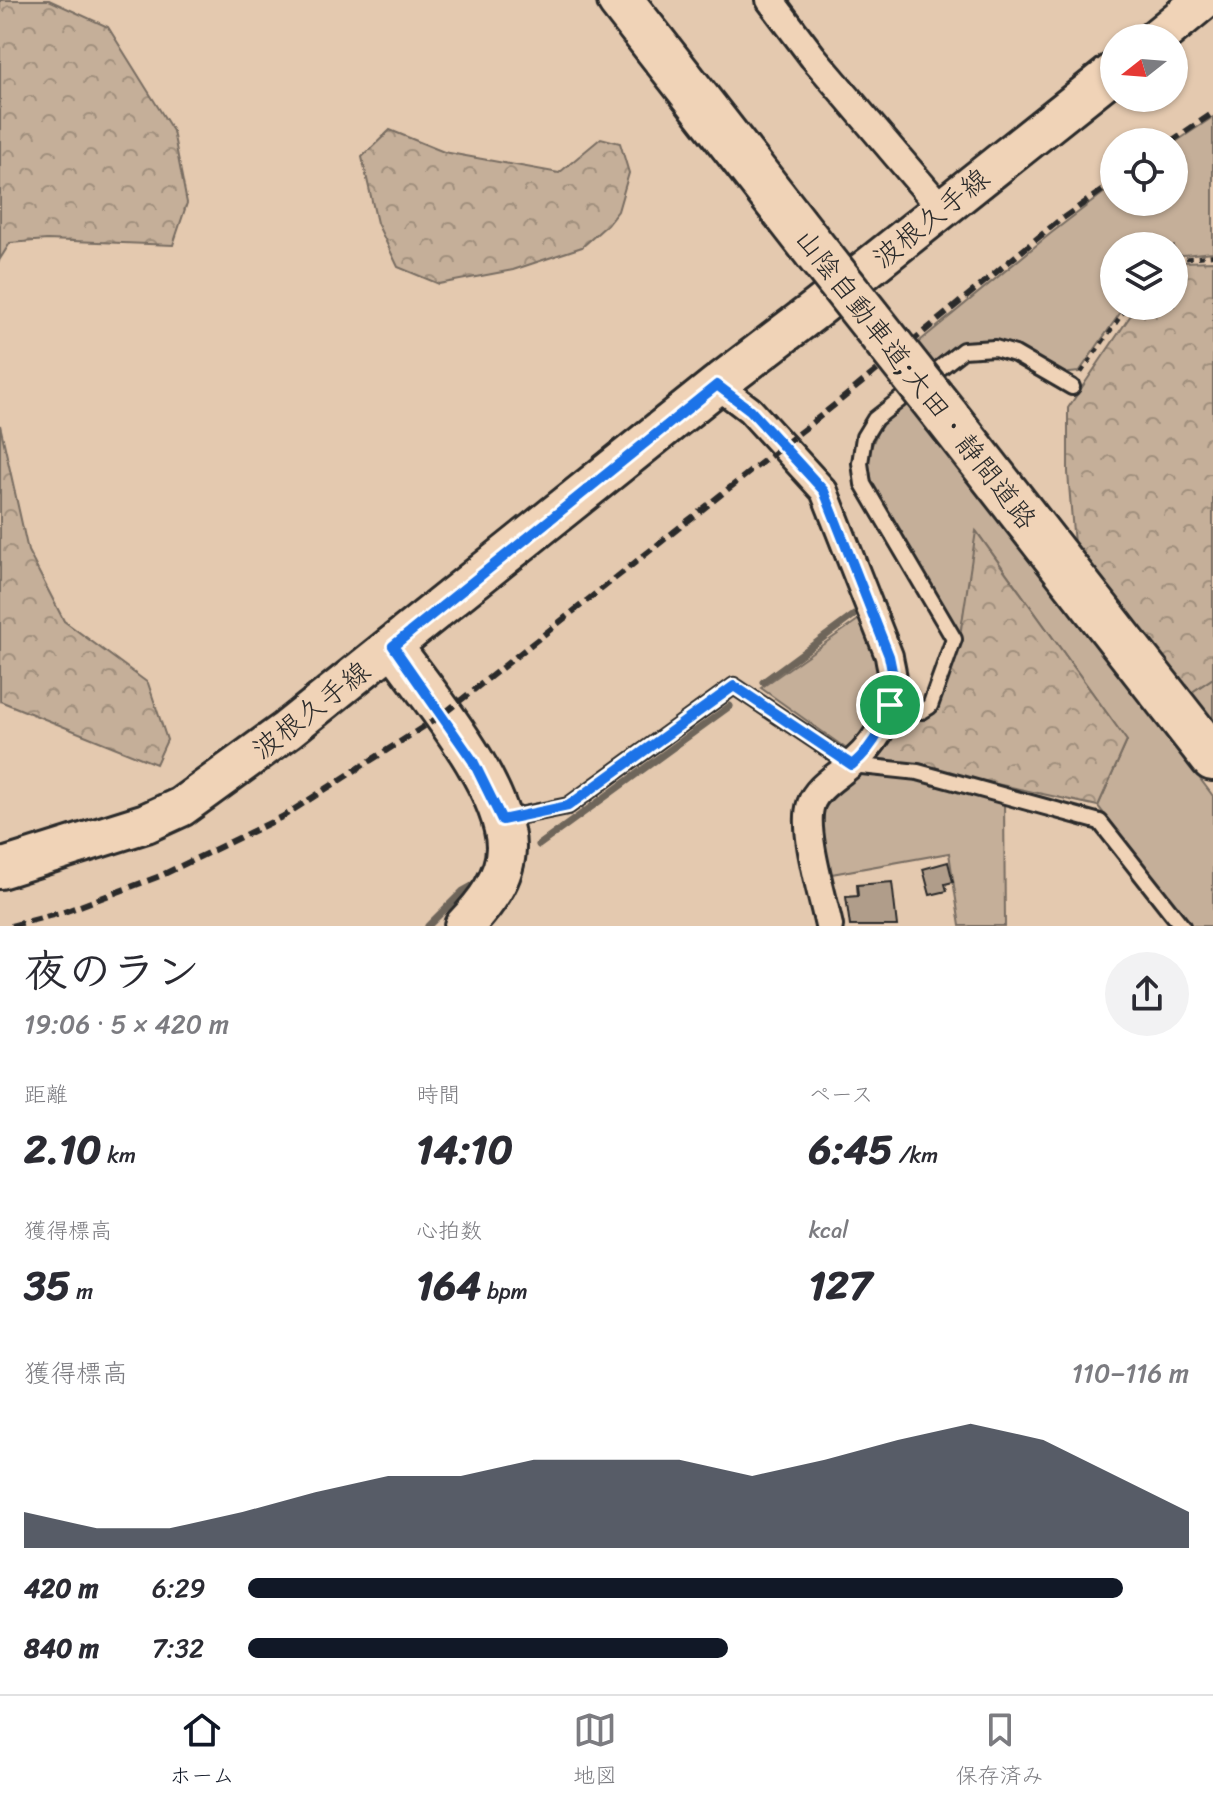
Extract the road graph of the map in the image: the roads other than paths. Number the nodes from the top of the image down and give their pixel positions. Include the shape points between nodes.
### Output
1 (620, 0) edge
2 (770, 0) edge
3 (1203, 0) edge
4 (1174, 24) edge
5 (1100, 83) edge
6 (942, 209) junction
7 (717, 385) junction
8 (1072, 387) road end
9 (393, 646) junction
10 (890, 705) junction
11 (1213, 758) edge
12 (852, 765) junction
13 (502, 820) junction
14 (0, 869) edge
15 (464, 926) edge
16 (829, 926) edge
17 (1182, 926) edge

1 - 11 highway, 山陰自動車道;大田・静間道路, bridge
2 - 6 street
3 - 4 main road
5 - 6 main road, 波根久手線
6 - 7 main road, 波根久手線
7 - 9 main road, 波根久手線
7 - 10 street via 750,410 824,491 889,656
8 - 10 lane via 1015,354 995,348 963,350 875,419 864,437 863,484 954,639 930,706 922,711
9 - 13 main road via 473,761
9 - 14 main road, 波根久手線 via 181,807
10 - 12 street via 873,743
12 - 13 lane via 734,686 568,806
12 - 16 street via 823,786 812,802 808,823
12 - 17 lane via 918,772 1100,822
13 - 15 main road via 506,849 496,886

